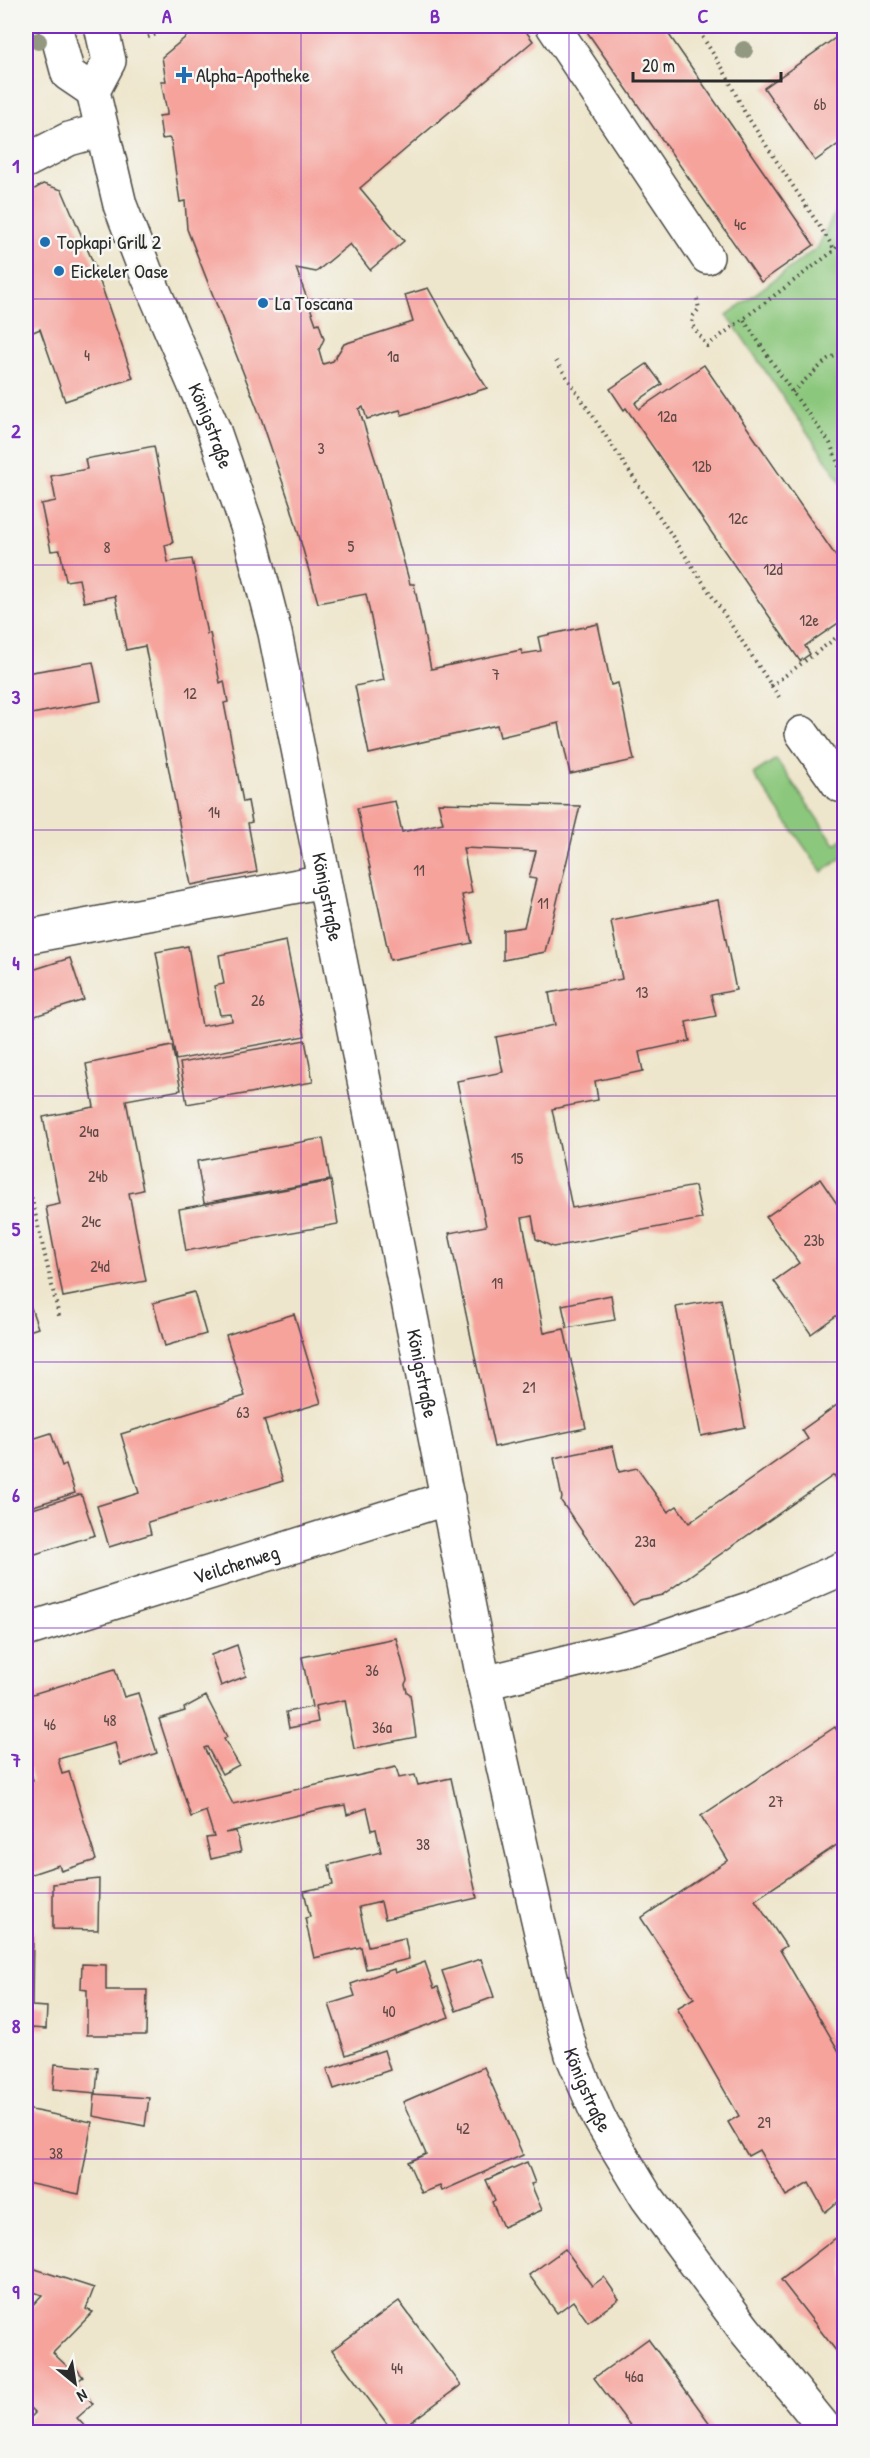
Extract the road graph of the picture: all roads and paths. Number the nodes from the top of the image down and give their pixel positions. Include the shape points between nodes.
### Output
1 (55, 26) edge
2 (101, 26) edge
3 (553, 26) edge
4 (696, 26) edge
5 (93, 91) junction
6 (101, 130) junction
7 (26, 161) edge
8 (844, 237) edge
9 (835, 250) junction
10 (707, 257) dead end
11 (692, 293) dead end
12 (744, 320) junction
13 (844, 352) edge
14 (556, 362) dead end
15 (792, 392) junction
16 (844, 479) edge
17 (844, 632) edge
18 (771, 686) junction
19 (802, 733) joint
20 (844, 784) edge
21 (324, 880) junction
22 (26, 937) edge
23 (26, 1174) edge
24 (59, 1316) dead end
25 (448, 1498) junction
26 (844, 1568) edge
27 (26, 1630) edge
28 (484, 1683) junction
29 (828, 2433) edge

1 - 5 street via 68,74
2 - 5 street via 109,61
3 - 10 street
4 - 9 path via 745,113
5 - 6 street, Königstraße
6 - 7 street via 69,139
6 - 21 street, Königstraße via 120,205 213,428 249,532 275,633
8 - 9 path
9 - 12 path
11 - 12 path via 699,309 692,325 706,346
12 - 15 path
13 - 15 path via 828,359
14 - 18 path
15 - 16 path via 830,443
17 - 18 path
18 - 19 path
19 - 20 street via 839,785
21 - 22 street
21 - 25 street, Königstraße
23 - 24 path
25 - 27 street, Veilchenweg
25 - 28 street, Königstraße
26 - 28 street via 754,1606 648,1643
28 - 29 street, Königstraße via 555,1994 572,2055 599,2118 648,2198 744,2329

